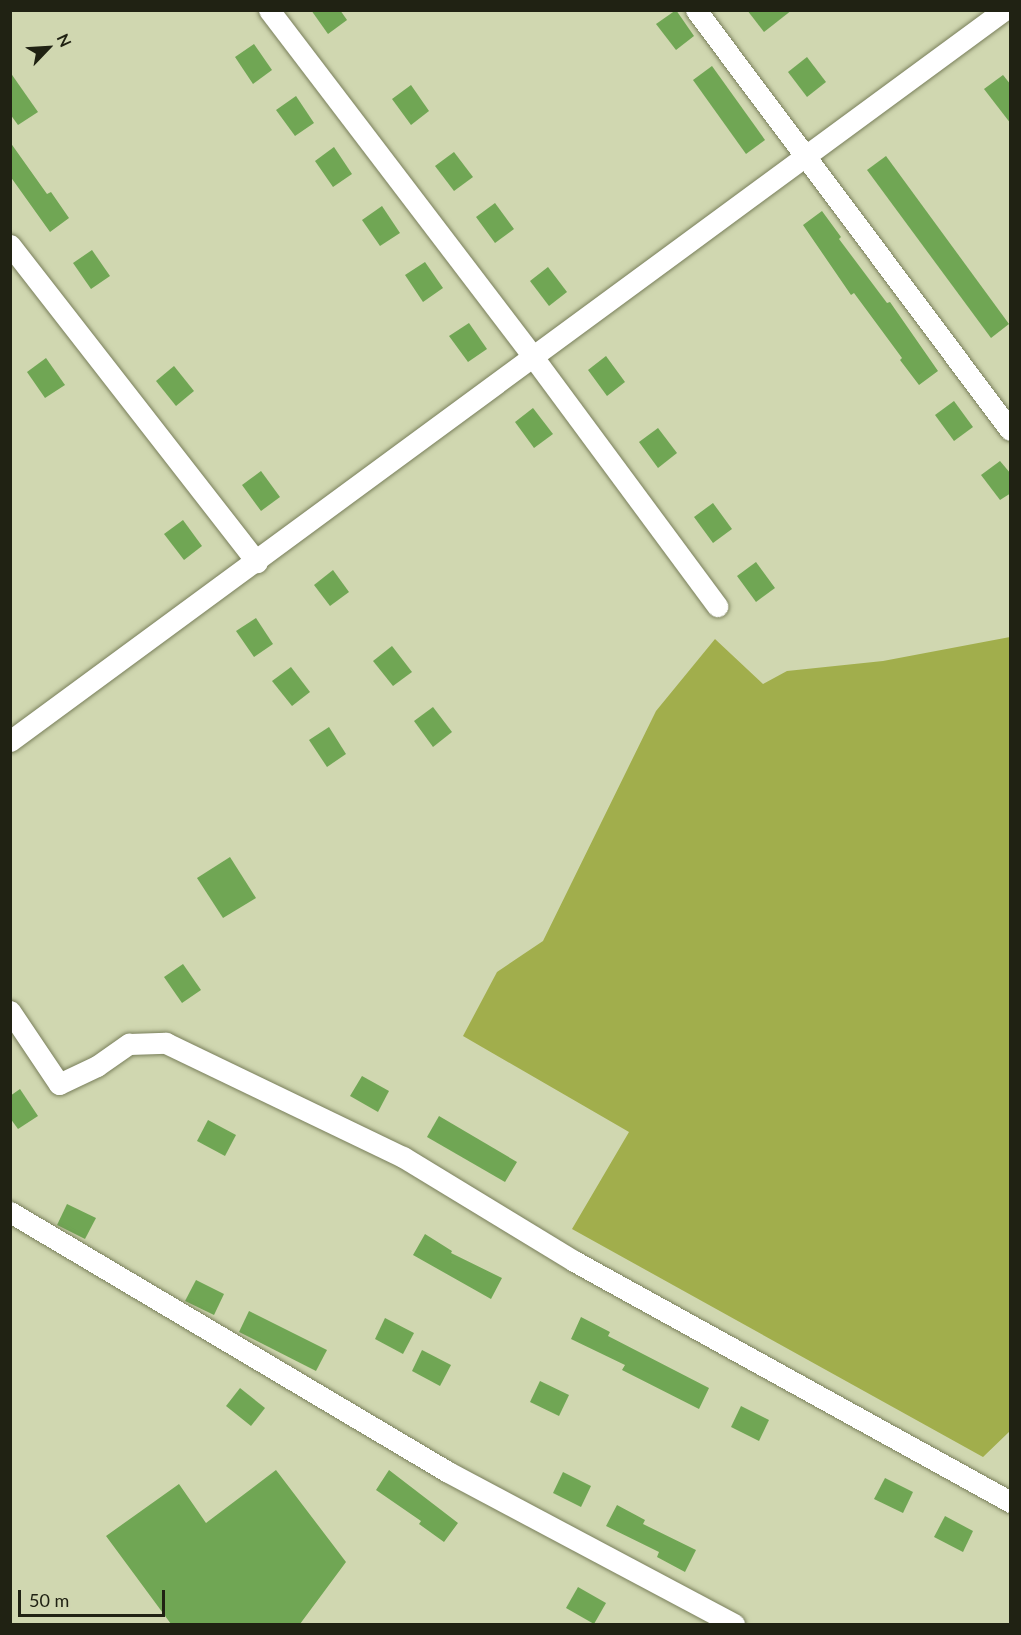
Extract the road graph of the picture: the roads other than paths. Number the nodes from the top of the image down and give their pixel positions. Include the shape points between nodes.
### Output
1 (269, 10) edge
2 (696, 10) edge
3 (1004, 10) edge
4 (804, 156) junction
5 (10, 245) edge
6 (533, 357) junction
7 (1011, 430) edge
8 (256, 562) junction
9 (717, 606) dead end
10 (10, 741) edge
11 (10, 1011) edge
12 (10, 1212) edge
13 (1011, 1502) edge
14 (734, 1624) edge

1 - 6 street
2 - 4 street
3 - 4 street
4 - 6 street
4 - 7 street
5 - 8 street
6 - 8 street
6 - 9 street
8 - 10 street
11 - 13 street via 59,1084 97,1066 129,1044 166,1043 403,1157 574,1261
12 - 14 street via 448,1472

